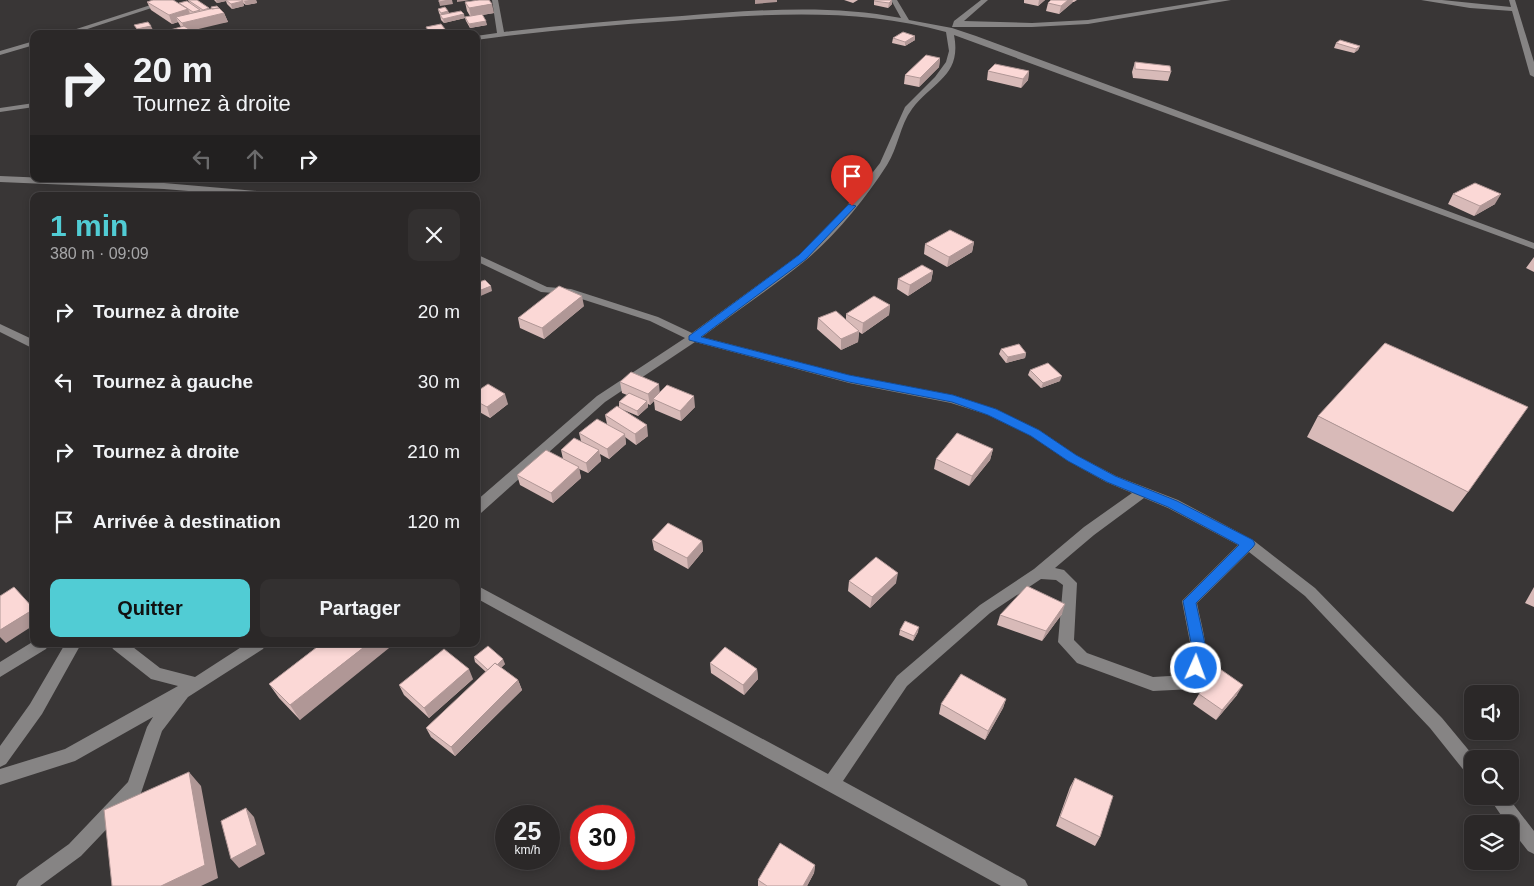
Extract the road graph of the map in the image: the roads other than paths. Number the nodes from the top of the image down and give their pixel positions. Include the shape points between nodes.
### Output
1 (172, 0) edge
2 (494, 0) edge
3 (894, 0) edge
4 (985, 0) edge
5 (1228, 0) edge
6 (1424, 0) edge
7 (1512, 0) edge
8 (1515, 9) junction
9 (906, 20) junction
10 (953, 27) junction
11 (77, 30) edge
12 (502, 34) junction
13 (480, 37) edge
14 (30, 44) edge
15 (0, 54) edge
16 (1534, 75) edge
17 (30, 106) edge
18 (0, 110) edge
19 (0, 179) edge
20 (30, 180) edge
21 (70, 182) edge
22 (234, 192) edge
23 (1534, 246) edge
24 (480, 259) edge
25 (0, 327) edge
26 (693, 338) junction
27 (30, 343) edge
28 (1143, 492) junction
29 (480, 505) edge
30 (1248, 544) junction
31 (1039, 573) junction
32 (480, 593) edge
33 (36, 647) edge
34 (71, 647) edge
35 (122, 647) edge
36 (254, 647) edge
37 (0, 670) edge
38 (179, 694) junction
39 (1464, 757) edge
40 (0, 759) edge
41 (0, 777) edge
42 (831, 784) junction
43 (1503, 805) edge
44 (1534, 845) edge
45 (25, 886) edge
46 (1018, 886) edge

1 - 11 street
2 - 12 street
3 - 9 street
4 - 10 street
5 - 10 street via 1105,21
6 - 8 street via 1488,9
7 - 8 street
8 - 16 street
9 - 10 street
9 - 12 street via 787,13 730,14
10 - 23 street
10 - 26 street via 950,62 908,109 884,163 842,218 803,257
12 - 13 street
14 - 15 street
17 - 18 street
19 - 20 street
21 - 22 street
24 - 26 street via 545,290 567,291 654,319
25 - 27 street
26 - 28 street via 849,379 953,398 1035,433 1072,458
26 - 29 street via 601,399
28 - 30 street via 1173,504
28 - 31 street
30 - 31 street via 1189,601 1200,653 1193,682 1153,684 1082,658 1066,642 1070,583 1059,574
30 - 39 street via 1310,592 1436,723
31 - 42 street via 985,609 902,681
32 - 42 street
33 - 37 street
34 - 40 street via 36,709
35 - 38 street via 156,674 190,682
36 - 38 street
38 - 41 street via 68,756
38 - 45 street via 155,727 136,787 75,850
42 - 46 street
43 - 44 street

